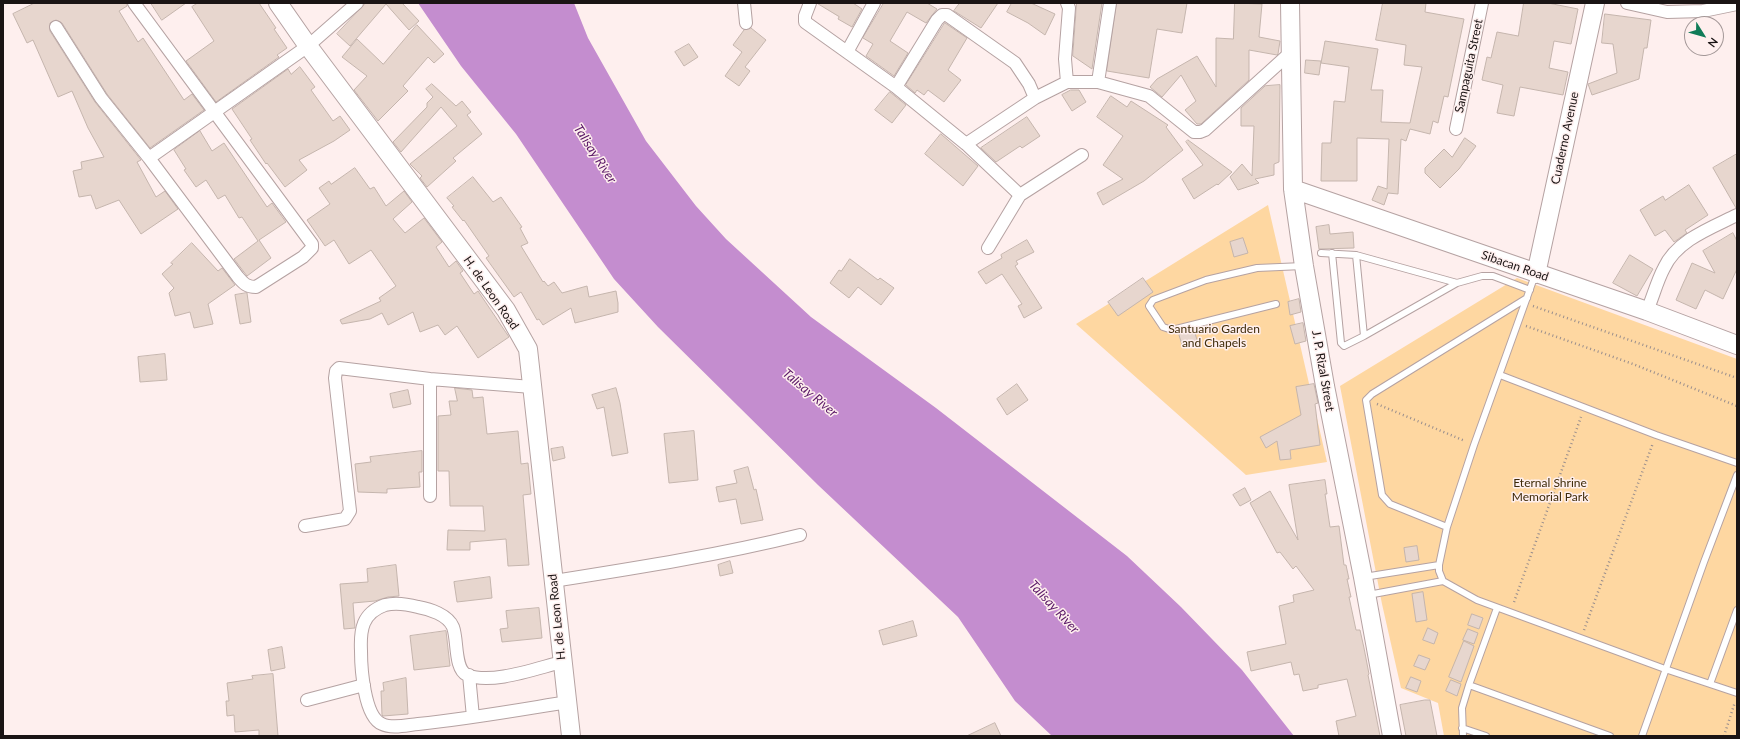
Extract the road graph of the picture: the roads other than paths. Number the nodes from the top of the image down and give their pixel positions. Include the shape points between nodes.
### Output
1 (134, 3) edge
2 (278, 3) edge
3 (357, 3) edge
4 (744, 3) edge
5 (810, 3) edge
6 (874, 3) edge
7 (1067, 3) edge
8 (1110, 3) edge
9 (1290, 3) edge
10 (1482, 3) edge
11 (1595, 3) edge
12 (1627, 3) edge
13 (1737, 4) edge
14 (746, 23) dead end
15 (56, 27) dead end
16 (308, 46) junction
17 (847, 52) junction
18 (1290, 54) junction
19 (1067, 82) junction
20 (1098, 82) junction
21 (896, 87) junction
22 (1035, 98) junction
23 (215, 112) junction
24 (1456, 129) dead end
25 (966, 144) junction
26 (1082, 155) dead end
27 (149, 158) junction
28 (1293, 189) junction
29 (1020, 195) junction
30 (1737, 215) edge
31 (988, 248) dead end
32 (1321, 253) dead end
33 (1332, 254) junction
34 (1356, 255) junction
35 (1304, 266) junction
36 (1536, 274) junction
37 (1456, 283) junction
38 (1530, 290) junction
39 (1526, 300) junction
40 (1276, 304) dead end
41 (1647, 311) junction
42 (1364, 336) junction
43 (1737, 346) edge
44 (1500, 375) junction
45 (430, 379) junction
46 (532, 387) junction
47 (1737, 463) edge
48 (1737, 475) edge
49 (430, 496) dead end
50 (305, 526) dead end
51 (1447, 527) junction
52 (800, 535) dead end
53 (1439, 565) junction
54 (1363, 577) junction
55 (554, 581) junction
56 (1442, 581) junction
57 (1366, 595) junction
58 (1497, 608) junction
59 (1737, 610) edge
60 (562, 662) junction
61 (1665, 669) junction
62 (469, 676) junction
63 (1710, 684) junction
64 (364, 685) junction
65 (1469, 685) junction
66 (1737, 695) edge
67 (307, 700) dead end
68 (568, 702) junction
69 (473, 717) junction
70 (1462, 728) junction
71 (571, 736) edge
72 (1392, 736) edge
73 (1463, 736) edge
74 (1486, 736) edge
75 (1610, 736) edge
76 (1642, 736) edge

1 - 23 street
2 - 16 street, H. de Leon Road
3 - 16 street
4 - 14 street
5 - 17 street via 805,22
6 - 17 street
7 - 19 street
8 - 20 street
9 - 18 street, J. P. Rizal Street
10 - 24 street, Sampaguita Street
11 - 36 street, Cuaderno Avenue
12 - 13 street via 1667,12 1703,11
15 - 27 street via 101,98
16 - 23 street
16 - 46 street, H. de Leon Road via 506,310 528,349
17 - 21 street
18 - 20 street via 1200,132 1194,132 1149,96
18 - 28 street, J. P. Rizal Street
19 - 20 street
19 - 22 street
21 - 22 street via 937,20 946,15 1015,63
21 - 25 street
22 - 25 street
23 - 27 street
23 - 27 street via 312,244 312,248 303,257 256,287 246,285
25 - 29 street
26 - 29 street
28 - 35 street, J. P. Rizal Street
28 - 36 street, Sibacan Road
29 - 31 street
30 - 41 street via 1692,238 1676,250 1664,267
32 - 33 lane
33 - 34 lane
33 - 42 lane via 1341,343 1344,346
34 - 37 lane
34 - 42 lane
35 - 40 lane via 1257,268 1206,280 1153,300 1150,306 1163,327 1172,330
35 - 54 street, J. P. Rizal Street
36 - 38 lane
36 - 41 street, Sibacan Road
37 - 38 lane via 1482,276 1493,276
37 - 42 lane
38 - 39 lane
39 - 44 lane
39 - 51 lane via 1366,400 1382,495 1390,504
41 - 43 street, Sibacan Road
44 - 47 lane
44 - 51 lane
45 - 46 street
45 - 49 street
45 - 50 street via 347,368 339,368 336,371 350,511 345,519
46 - 55 street, H. de Leon Road
48 - 61 lane
51 - 53 lane
52 - 55 street via 735,551
53 - 54 lane
53 - 56 lane
54 - 57 street, J. P. Rizal Street
55 - 60 street, H. de Leon Road
56 - 57 lane
56 - 58 lane
57 - 72 street, J. P. Rizal Street
58 - 61 lane
58 - 65 lane
59 - 63 lane
60 - 62 street via 502,676
60 - 68 street, H. de Leon Road
61 - 63 lane
61 - 76 lane
62 - 64 street via 460,666 453,627 448,620 436,612 403,603 386,605 372,611 365,621 360,634
62 - 69 street
63 - 66 lane
64 - 67 street
64 - 69 street via 374,718 381,724 393,726
65 - 70 lane via 1462,708
65 - 75 lane
68 - 69 street
68 - 71 street, H. de Leon Road
70 - 73 lane
70 - 74 lane

